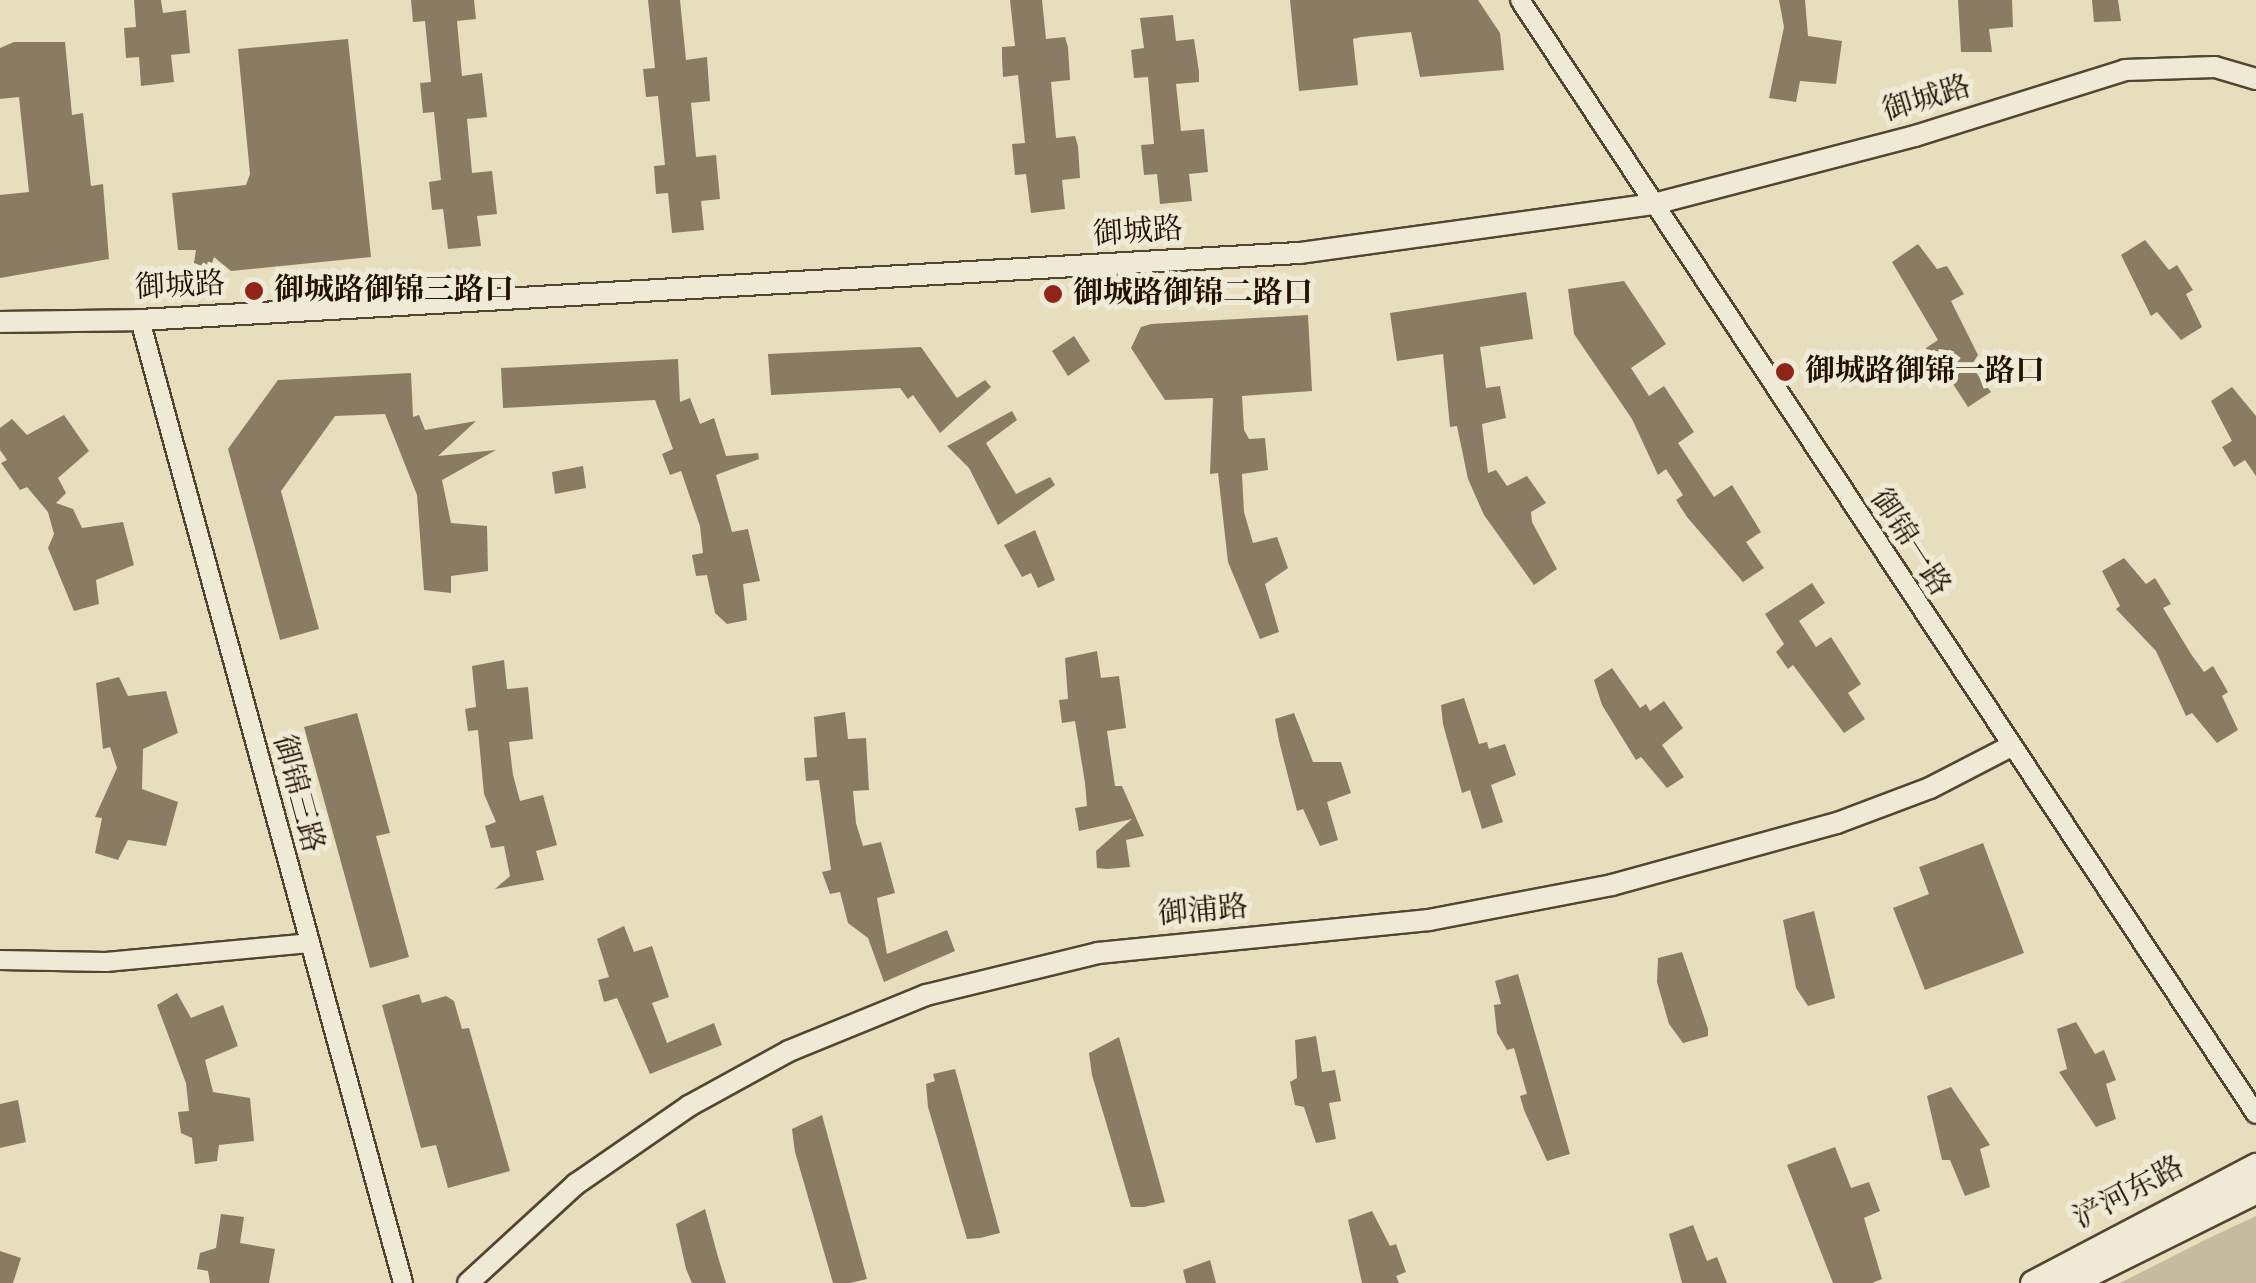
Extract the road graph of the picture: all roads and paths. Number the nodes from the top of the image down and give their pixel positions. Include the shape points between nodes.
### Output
1 (1520, 0) edge
2 (2256, 79) edge
3 (1654, 204) junction
4 (140, 320) junction
5 (0, 322) edge
6 (2010, 747) junction
7 (309, 943) junction
8 (0, 960) edge
9 (2256, 1114) edge
10 (2256, 1166) edge
11 (2256, 1190) edge
12 (403, 1283) edge
13 (468, 1283) edge
14 (2033, 1283) edge
15 (2069, 1283) edge

1 - 3 street, 御锦一路
2 - 3 street, 御城路 via 2215,68 2124,70 1915,136
3 - 4 street, 御城路 via 1300,253
3 - 6 street, 御锦一路
4 - 5 street, 御城路
4 - 7 street, 御锦三路
6 - 9 street, 御锦一路
6 - 13 street, 御浦路 via 1837,823 1650,876 1428,920 1098,952 926,995 788,1050 666,1120 540,1213
7 - 8 street via 106,962
7 - 12 street, 御锦三路
10 - 14 main road, 浐河东路
11 - 15 main road, 浐河东路

